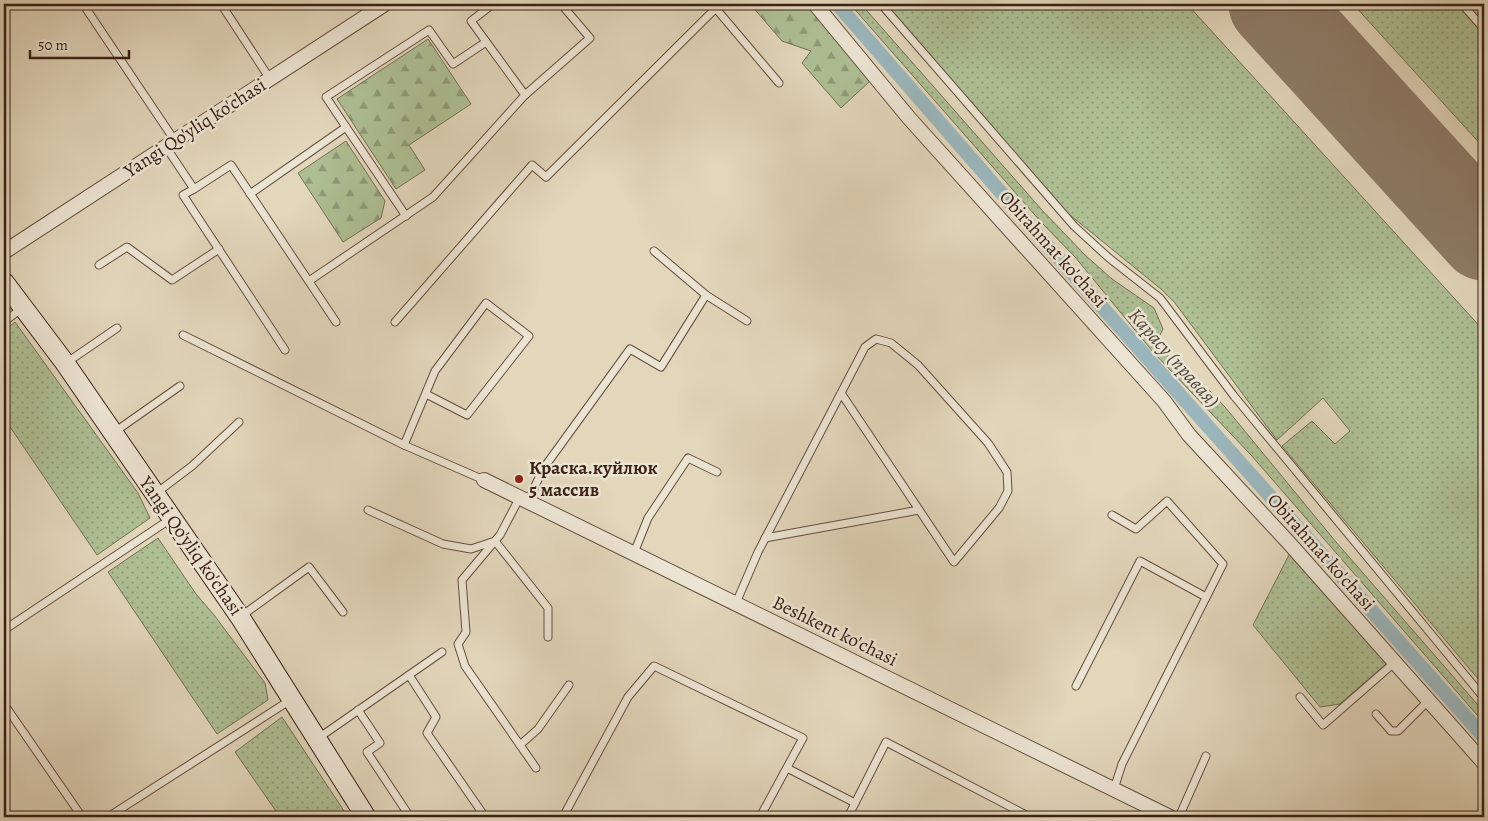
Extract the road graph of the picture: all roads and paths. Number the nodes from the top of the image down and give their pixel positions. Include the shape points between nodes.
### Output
1 (83, 4) edge
2 (221, 4) edge
3 (385, 4) edge
4 (493, 4) edge
5 (561, 4) edge
6 (815, 4) edge
7 (880, 4) edge
8 (1462, 4) edge
9 (714, 6) edge
10 (1484, 29) edge
11 (486, 42) junction
12 (270, 80) junction
13 (779, 82) dead end
14 (525, 95) junction
15 (346, 127) junction
16 (170, 144) junction
17 (194, 189) junction
18 (250, 194) junction
19 (406, 216) junction
20 (219, 249) junction
21 (654, 251) dead end
22 (4, 252) edge
23 (99, 265) dead end
24 (309, 281) junction
25 (4, 282) edge
26 (706, 295) junction
27 (24, 306) junction
28 (747, 321) dead end
29 (4, 322) edge
30 (336, 322) dead end
31 (395, 322) dead end
32 (117, 328) dead end
33 (183, 335) dead end
34 (285, 350) dead end
35 (65, 364) junction
36 (180, 386) dead end
37 (841, 393) junction
38 (426, 394) junction
39 (239, 422) dead end
40 (113, 433) junction
41 (404, 445) junction
42 (717, 472) dead end
43 (484, 480) joint
44 (155, 494) junction
45 (524, 499) junction
46 (368, 510) dead end
47 (919, 510) junction
48 (1112, 515) dead end
49 (172, 518) junction
50 (765, 538) junction
51 (495, 541) junction
52 (634, 554) junction
53 (1206, 598) junction
54 (736, 603) junction
55 (343, 612) dead end
56 (240, 617) junction
57 (4, 630) edge
58 (548, 637) dead end
59 (442, 652) dead end
60 (1395, 662) junction
61 (409, 675) junction
62 (569, 685) dead end
63 (1076, 686) dead end
64 (1300, 696) dead end
65 (1484, 698) edge
66 (292, 699) junction
67 (1429, 700) junction
68 (4, 704) edge
69 (358, 710) junction
70 (1376, 714) dead end
71 (316, 740) junction
72 (520, 745) junction
73 (1206, 756) dead end
74 (1484, 764) edge
75 (536, 768) dead end
76 (787, 768) junction
77 (1114, 790) junction
78 (855, 803) junction
79 (82, 817) edge
80 (108, 817) edge
81 (366, 817) edge
82 (410, 817) edge
83 (479, 817) edge
84 (563, 817) edge
85 (760, 817) edge
86 (848, 817) edge
87 (1030, 817) edge
88 (1170, 817) edge
89 (1179, 817) edge

1 - 16 lane
2 - 12 lane
3 - 12 street, Yangi Qo'yliq ko'chasi
4 - 11 lane via 471,21
5 - 14 lane via 590,38
6 - 60 street, Obirahmat ko'chasi via 909,118 1157,394 1188,435
7 - 65 lane via 1074,226 1160,298 1234,396
8 - 10 lane
9 - 13 lane
9 - 31 lane via 546,177 532,165
11 - 14 lane
11 - 15 lane via 453,64 429,30 326,97
12 - 16 street, Yangi Qo'yliq ko'chasi
14 - 19 lane via 432,197
15 - 18 lane
15 - 19 lane
16 - 17 lane
16 - 22 street, Yangi Qo'yliq ko'chasi
17 - 18 lane via 231,165
17 - 20 lane via 183,195
18 - 24 lane
19 - 24 lane
20 - 23 lane via 172,280 128,247
20 - 34 lane
21 - 26 lane
24 - 30 lane
25 - 27 street, Yangi Qo'yliq ko'chasi
26 - 28 lane
26 - 45 lane via 661,367 630,349
27 - 29 lane
27 - 35 street, Yangi Qo'yliq ko'chasi
32 - 35 lane
33 - 41 lane
35 - 40 street, Yangi Qo'yliq ko'chasi
36 - 40 lane
37 - 47 lane
37 - 47 lane via 865,348 876,339 891,343 918,365 962,413 1007,472 1008,491 998,508 954,562
37 - 50 lane
38 - 38 lane via 435,371 486,304 529,336 466,415
38 - 41 lane
39 - 44 lane via 192,466
40 - 44 street, Yangi Qo'yliq ko'chasi
41 - 43 lane
42 - 52 lane via 688,458 648,518
43 - 45 street, Beshkent ko'chasi
44 - 49 street, Yangi Qo'yliq ko'chasi
45 - 51 lane
45 - 52 street, Beshkent ko'chasi
46 - 51 lane via 443,544 471,549
47 - 50 lane
48 - 53 lane via 1136,529 1167,501 1223,564
49 - 56 street, Yangi Qo'yliq ko'chasi
49 - 57 lane
50 - 54 lane
51 - 58 lane via 548,608
51 - 72 lane via 462,580 466,632 458,644 465,666
52 - 54 street, Beshkent ko'chasi
53 - 63 lane via 1140,562
53 - 77 lane via 1122,764
54 - 77 street, Beshkent ko'chasi
55 - 56 lane via 309,567
56 - 66 street, Yangi Qo'yliq ko'chasi
59 - 61 lane
60 - 64 lane via 1323,725
60 - 67 street, Obirahmat ko'chasi
61 - 69 lane
61 - 83 lane via 436,717 427,733 483,814
62 - 72 lane via 538,728
66 - 71 street, Yangi Qo'yliq ko'chasi
66 - 80 lane
67 - 70 lane via 1398,731 1391,731
67 - 74 street, Obirahmat ko'chasi
68 - 79 lane
69 - 71 lane
69 - 82 lane via 380,742 366,752
71 - 81 street, Yangi Qo'yliq ko'chasi
72 - 75 lane
73 - 89 lane
76 - 78 lane
76 - 84 lane via 803,738 654,666 628,697
76 - 85 lane
77 - 88 street, Beshkent ko'chasi
78 - 86 lane
78 - 87 lane via 886,742

